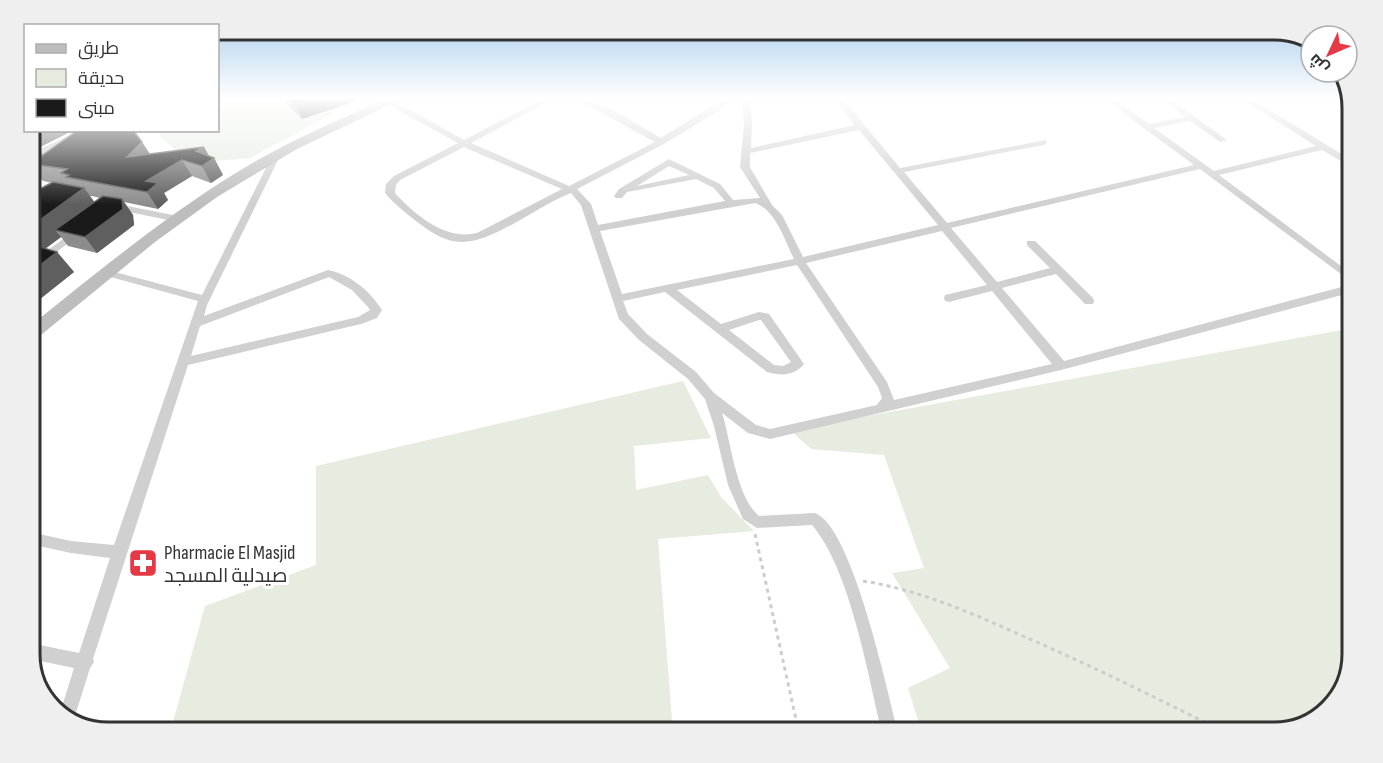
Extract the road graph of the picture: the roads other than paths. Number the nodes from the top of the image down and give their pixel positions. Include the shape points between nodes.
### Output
1 (80, 134) edge
2 (321, 134) edge
3 (448, 134) edge
4 (483, 134) edge
5 (647, 134) edge
6 (673, 134) edge
7 (747, 134) edge
8 (829, 134) edge
9 (866, 134) edge
10 (1156, 134) edge
11 (1214, 134) edge
12 (1301, 134) edge
13 (1223, 140) dead end
14 (660, 141) junction
15 (1043, 142) dead end
16 (465, 143) junction
17 (1323, 147) junction
18 (747, 151) junction
19 (41, 152) edge
20 (277, 154) junction
21 (1342, 158) edge
22 (59, 165) edge
23 (1202, 166) junction
24 (897, 171) junction
25 (1212, 174) junction
26 (699, 176) junction
27 (41, 182) edge
28 (567, 188) junction
29 (731, 203) junction
30 (106, 206) edge
31 (769, 206) junction
32 (178, 219) junction
33 (944, 226) junction
34 (84, 227) edge
35 (593, 229) junction
36 (1031, 243) dead end
37 (41, 260) edge
38 (800, 261) junction
39 (1058, 270) junction
40 (1342, 272) edge
41 (107, 273) junction
42 (994, 286) junction
43 (666, 287) junction
44 (1342, 291) edge
45 (618, 298) junction
46 (949, 298) dead end
47 (204, 299) junction
48 (1089, 301) dead end
49 (195, 324) junction
50 (41, 326) edge
51 (720, 330) junction
52 (182, 362) junction
53 (1061, 366) junction
54 (711, 398) junction
55 (884, 407) junction
56 (41, 540) edge
57 (119, 552) junction
58 (41, 653) edge
59 (86, 662) junction
60 (69, 710) edge
61 (887, 722) edge

1 - 19 street
2 - 20 main road
3 - 16 street
4 - 16 street
5 - 14 street
6 - 14 street
7 - 18 street
8 - 18 street
9 - 24 street
10 - 23 street
11 - 13 street
12 - 17 street
14 - 28 street
15 - 24 street
16 - 28 street
16 - 28 street via 401,176 390,187 392,196 441,236 474,237
17 - 21 street
17 - 25 street
18 - 31 street via 745,167
20 - 32 main road
20 - 47 street
22 - 27 street
23 - 25 street
23 - 33 street
24 - 33 street
25 - 40 street
26 - 26 street via 620,194 669,162
26 - 29 street via 717,186
28 - 35 street via 585,204
29 - 31 street via 756,200
29 - 35 street
30 - 32 street
31 - 38 street
32 - 41 main road
33 - 38 street
33 - 42 street
34 - 37 street
35 - 45 street
36 - 39 street
38 - 43 street
38 - 55 street via 883,385 888,400
39 - 42 street
39 - 48 street
41 - 47 street
41 - 50 main road
42 - 46 street
42 - 53 street
43 - 45 street
43 - 51 street
44 - 53 street
45 - 54 street via 622,315 630,324 700,383
47 - 49 street
49 - 52 street
49 - 52 street via 328,273 346,280 376,310 361,320
51 - 51 street via 771,369 784,370 798,364 765,317
52 - 57 street
53 - 55 street
54 - 55 street via 752,429 770,434
54 - 61 street via 737,492 750,520 815,519 829,534 848,580
56 - 57 street
57 - 59 street
58 - 59 street
59 - 60 street

